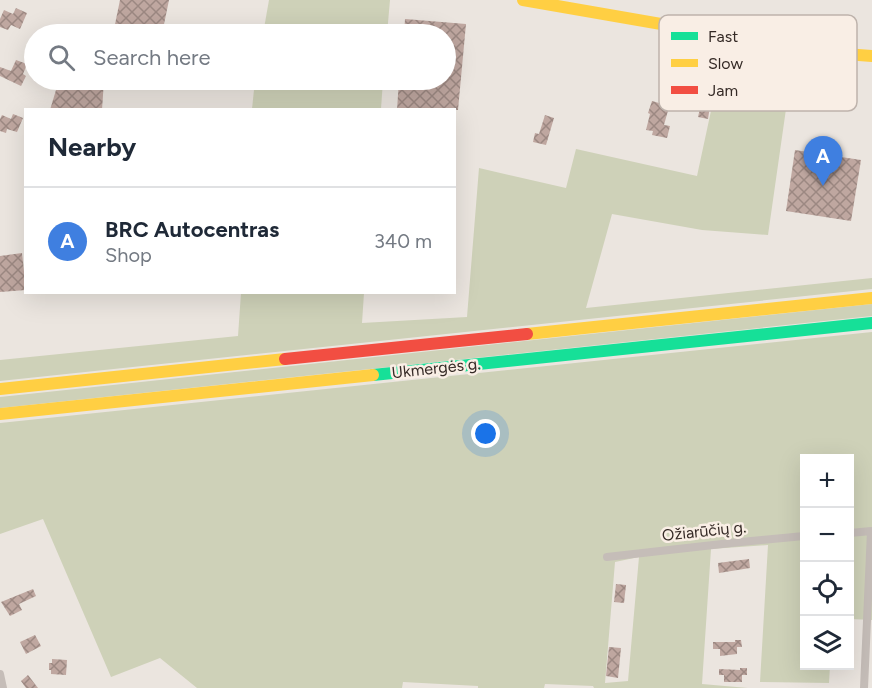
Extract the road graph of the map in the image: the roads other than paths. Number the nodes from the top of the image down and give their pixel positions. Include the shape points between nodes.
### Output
1 (523, 0) edge
2 (659, 24) edge
3 (857, 54) edge
4 (872, 56) edge
5 (870, 298) edge
6 (872, 323) edge
7 (0, 389) edge
8 (0, 414) edge
9 (871, 531) edge
10 (854, 533) edge
11 (800, 536) edge
12 (607, 557) dead end
13 (0, 674) edge
14 (3, 688) edge
15 (864, 688) edge

1 - 2 main road
3 - 4 main road
5 - 7 main road, Ukmergės g.
6 - 8 main road, Ukmergės g.
9 - 10 street
9 - 15 street
11 - 12 street, Ožiarūčių g.
13 - 14 street

